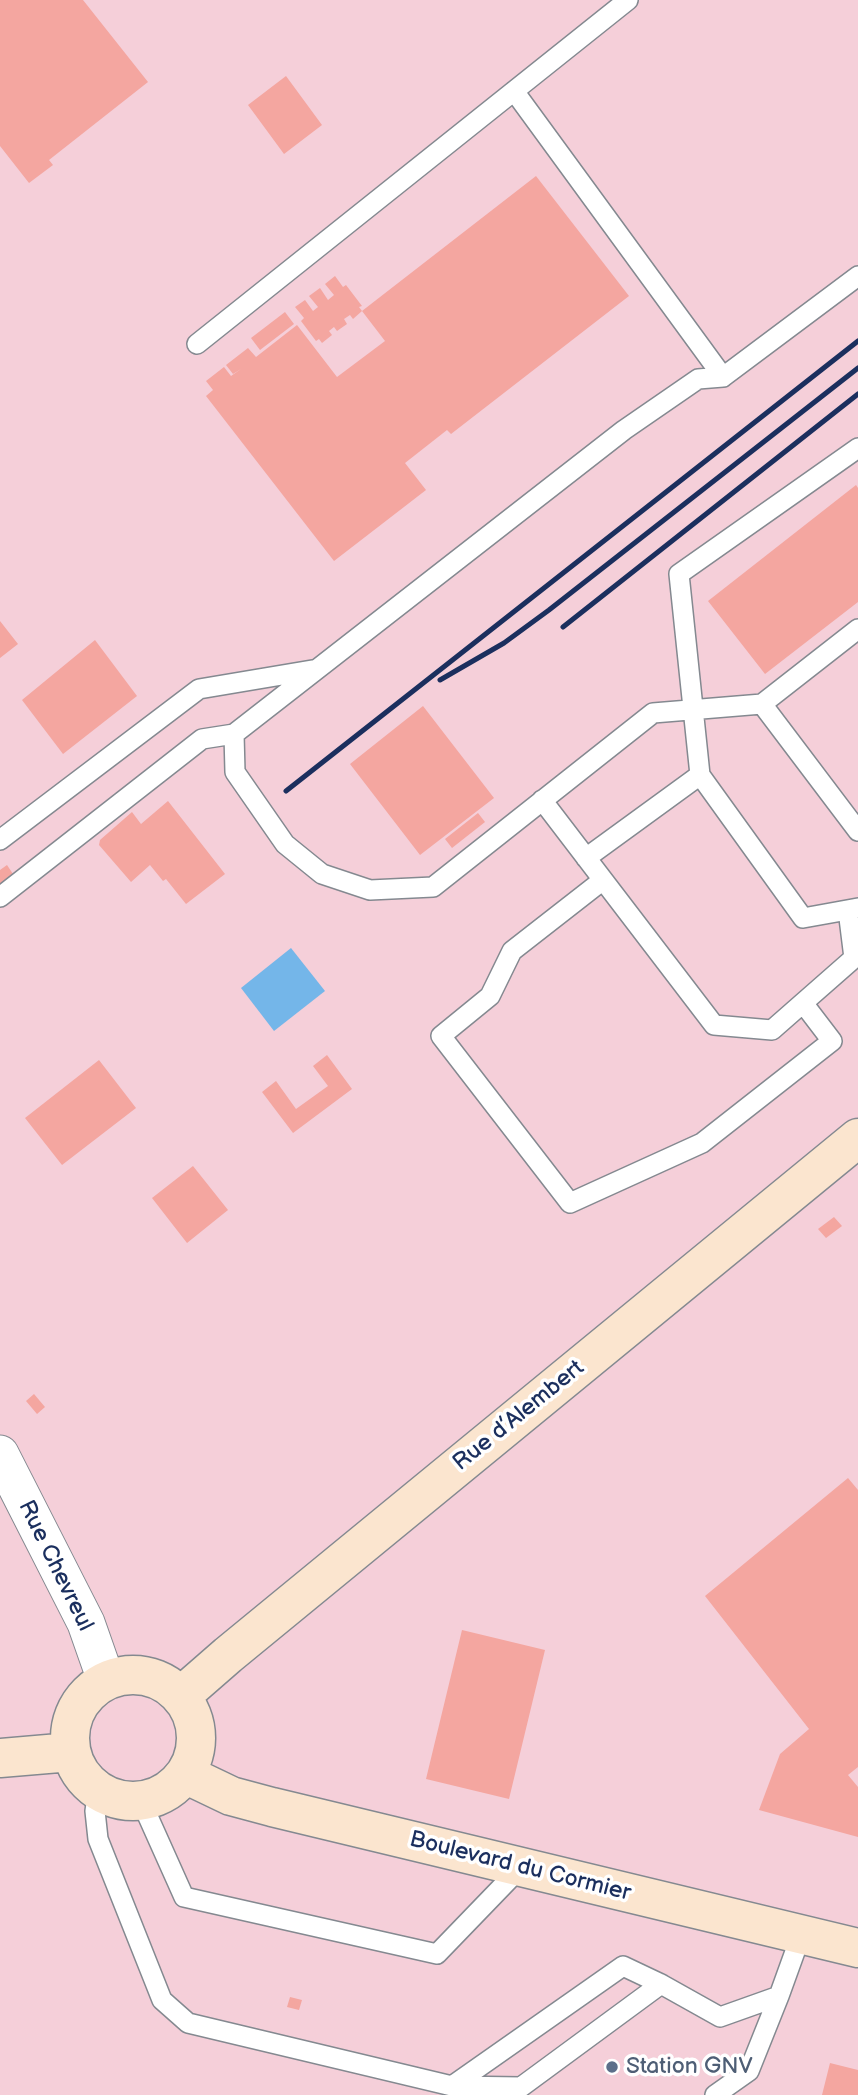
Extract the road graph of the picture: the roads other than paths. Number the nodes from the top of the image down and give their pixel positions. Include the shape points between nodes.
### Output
1 (628, 0) edge
2 (514, 91) junction
3 (858, 276) edge
4 (197, 344) dead end
5 (723, 377) junction
6 (858, 448) edge
7 (858, 629) edge
8 (316, 670) junction
9 (762, 704) junction
10 (694, 710) junction
11 (234, 734) junction
12 (700, 775) junction
13 (542, 800) junction
14 (858, 831) edge
15 (0, 840) edge
16 (586, 858) junction
17 (603, 880) junction
18 (0, 897) edge
19 (853, 909) edge
20 (803, 1003) junction
21 (858, 1138) edge
22 (0, 1454) edge
23 (106, 1679) junction
24 (181, 1696) junction
25 (71, 1752) junction
26 (0, 1758) edge
27 (185, 1774) junction
28 (98, 1790) junction
29 (141, 1801) junction
30 (521, 1867) junction
31 (801, 1935) junction
32 (858, 1948) edge
33 (661, 1984) junction
34 (779, 1996) junction
35 (458, 2090) edge
36 (715, 2095) edge

1 - 2 lane
2 - 4 lane
2 - 5 lane
3 - 5 lane
5 - 8 lane via 698,379 624,430
6 - 10 lane via 679,574
7 - 9 lane
8 - 11 lane
8 - 15 lane via 198,689
9 - 10 lane
9 - 14 lane
10 - 12 lane
10 - 13 lane via 653,713
11 - 13 lane via 235,772 285,844 322,874 370,890 433,887
11 - 18 lane via 202,739
12 - 16 lane
12 - 19 lane via 803,918
13 - 16 lane
16 - 17 lane
17 - 20 lane via 714,1025 772,1030
17 - 20 lane via 512,951 490,996 441,1036 570,1203 702,1143 831,1041
19 - 20 lane via 854,958
21 - 24 street, Rue d’Alembert
22 - 23 street, Rue Chevreul via 86,1623
23 - 24 street via 146,1675
23 - 25 street via 88,1692 75,1710 69,1731
24 - 27 street via 192,1714 196,1734 194,1755
25 - 26 street
25 - 28 street via 78,1770
27 - 29 street via 165,1792
27 - 30 street, Boulevard du Cormier via 231,1796
28 - 29 street via 122,1801
28 - 35 lane via 98,1839 162,2000 188,2023
29 - 30 lane via 184,1898 437,1954
30 - 31 street, Boulevard du Cormier
31 - 32 street, Boulevard du Cormier
31 - 34 lane
33 - 34 lane via 720,2017
33 - 35 lane via 521,2087
33 - 35 lane via 623,1966
34 - 36 lane via 749,2071

